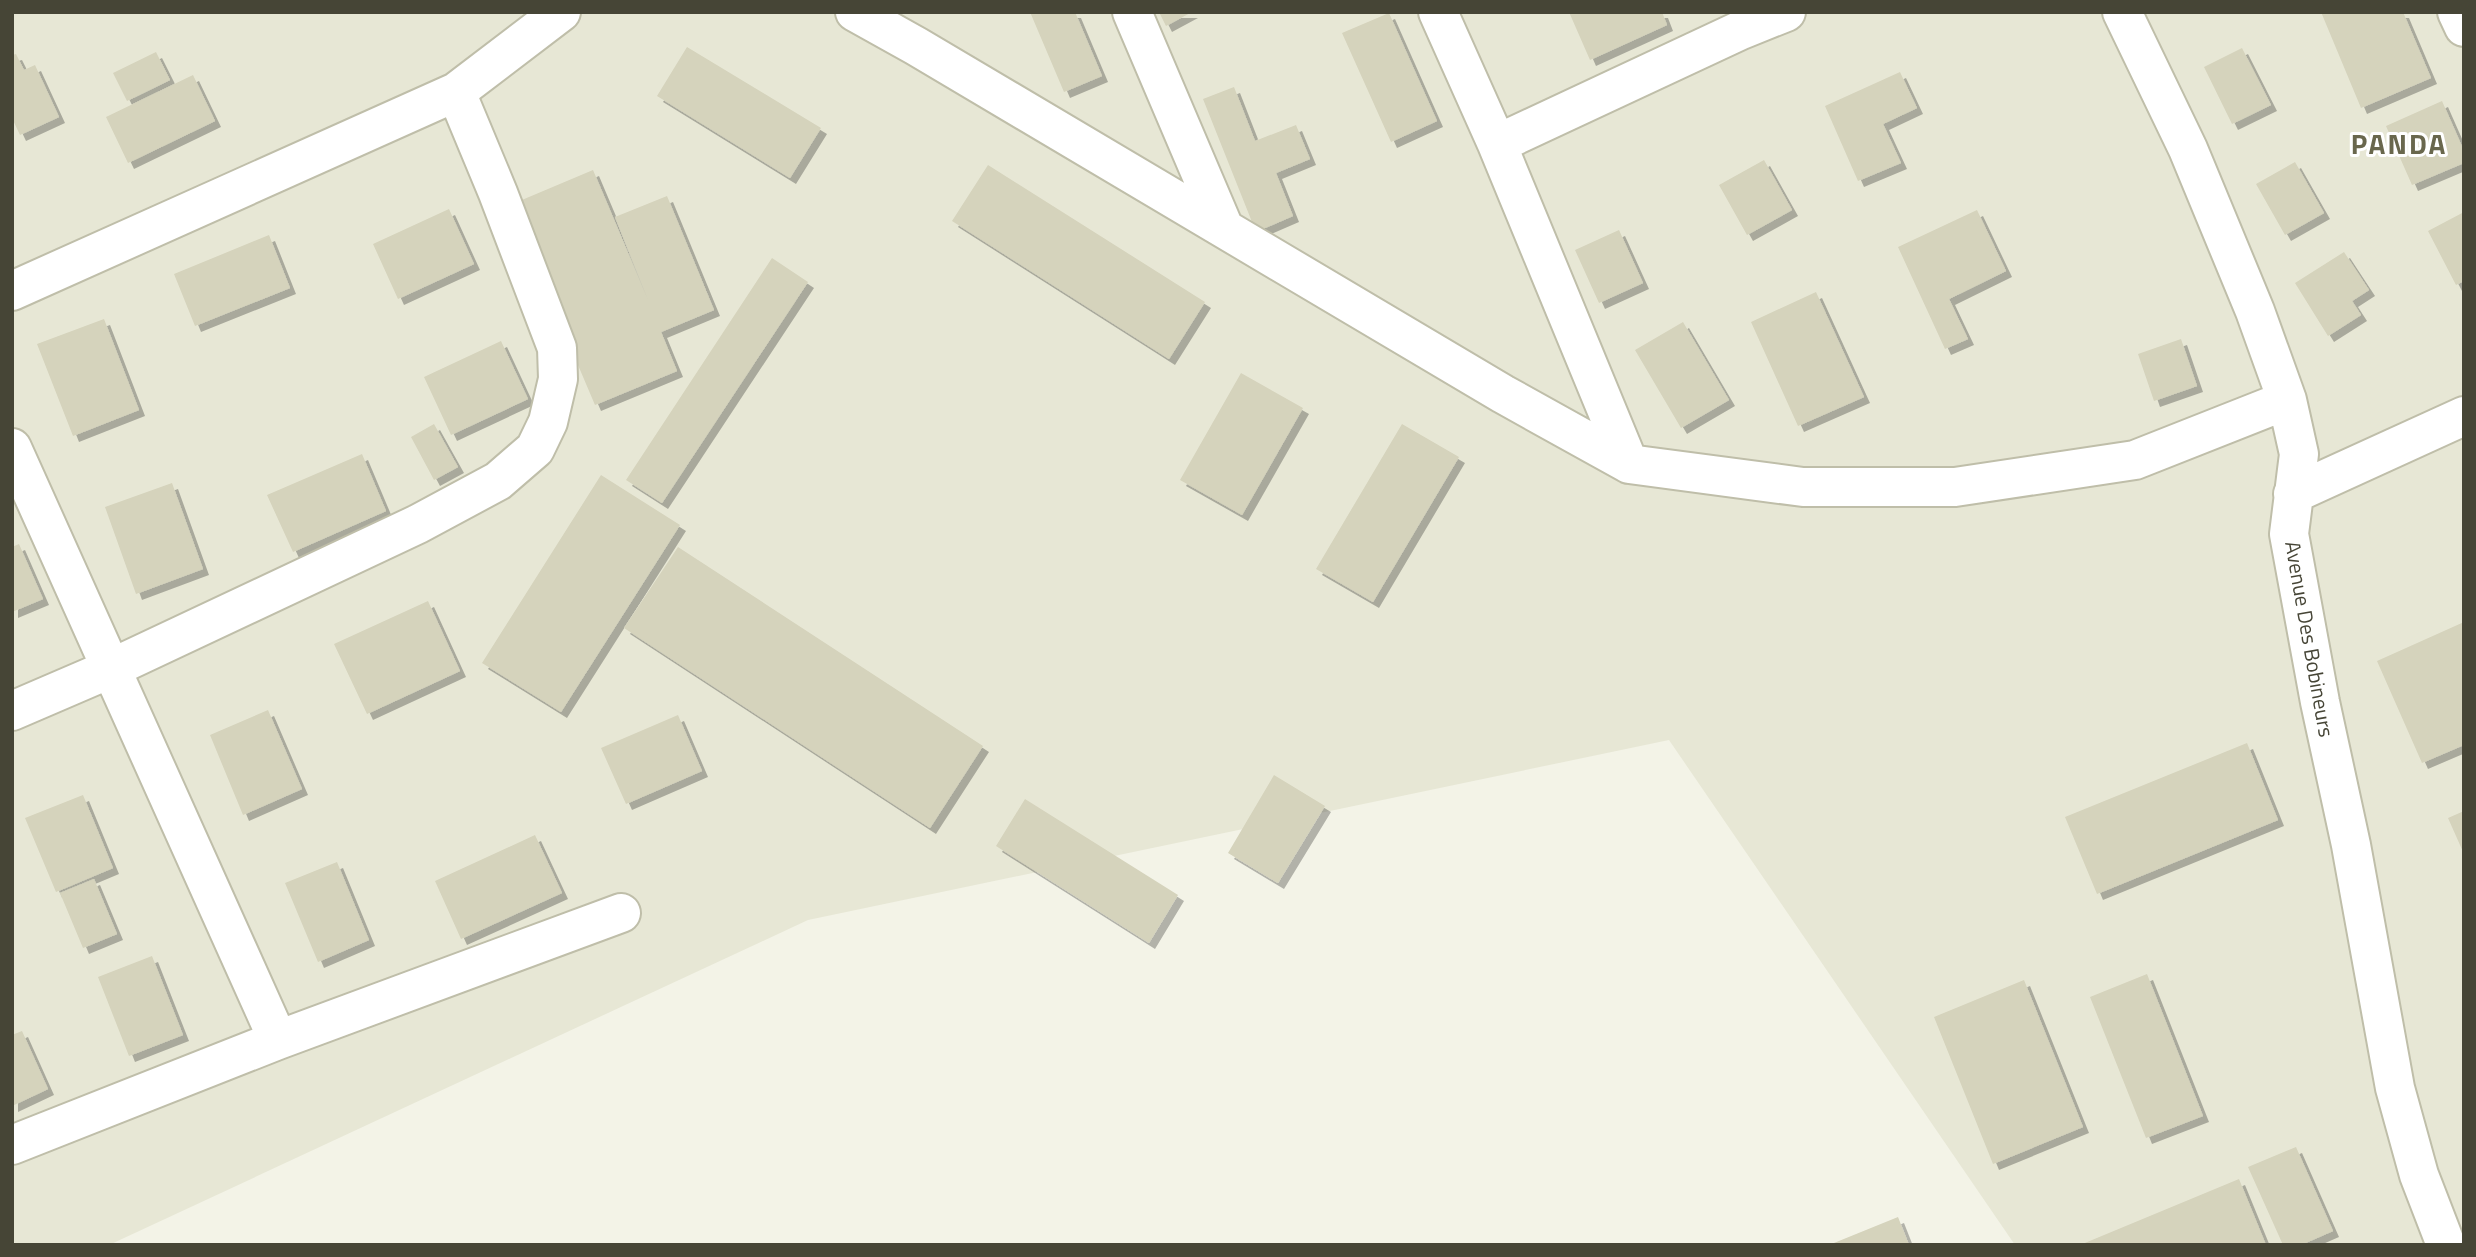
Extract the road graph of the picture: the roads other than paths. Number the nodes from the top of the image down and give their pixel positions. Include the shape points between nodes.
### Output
1 (561, 12) edge
2 (855, 12) edge
3 (1132, 12) edge
4 (1438, 12) edge
5 (1786, 12) edge
6 (2122, 12) edge
7 (2457, 12) edge
8 (1737, 21) edge
9 (2464, 27) edge
10 (456, 92) junction
11 (1497, 144) junction
12 (1224, 228) junction
13 (12, 291) edge
14 (2287, 400) junction
15 (2464, 416) edge
16 (12, 448) edge
17 (1629, 464) junction
18 (2293, 494) junction
19 (112, 668) junction
20 (12, 711) edge
21 (621, 912) dead end
22 (278, 1040) junction
23 (12, 1145) edge
24 (2446, 1245) edge

1 - 10 street
2 - 12 street
3 - 12 street
4 - 11 street
5 - 8 street
6 - 14 street, Avenue Des Bobineurs via 2188,149
7 - 9 street
8 - 11 street
10 - 13 street
10 - 19 street via 557,348 558,379 548,422 535,449 498,481 418,524
11 - 17 street
12 - 17 street
14 - 17 street via 2135,460 1955,487 1803,487
14 - 18 street, Avenue Des Bobineurs via 2299,454
15 - 18 street
16 - 19 street
18 - 24 street, Avenue Des Bobineurs via 2290,534 2395,1088 2419,1175
19 - 20 street
19 - 22 street
21 - 22 street
22 - 23 street

